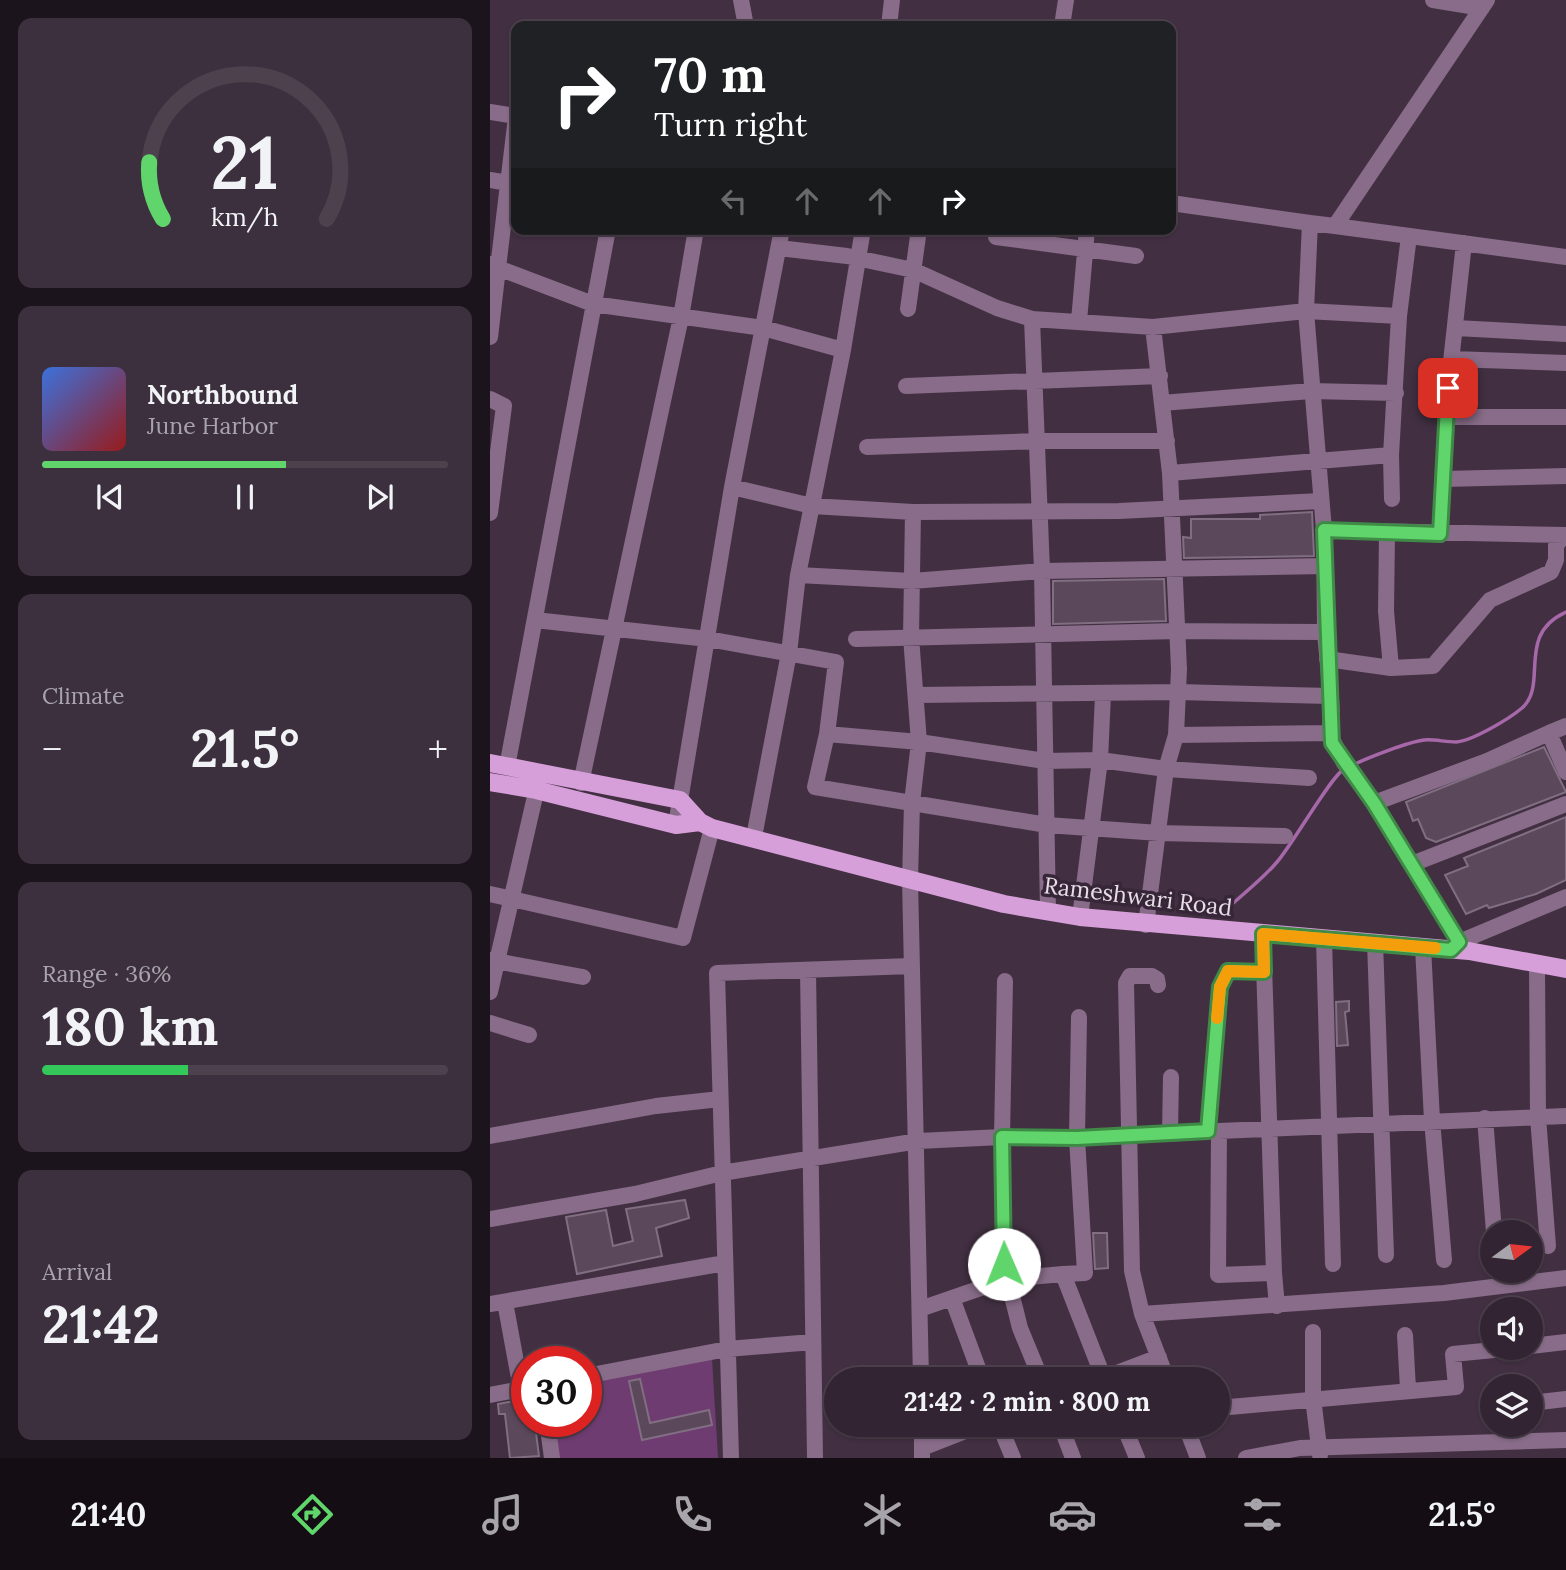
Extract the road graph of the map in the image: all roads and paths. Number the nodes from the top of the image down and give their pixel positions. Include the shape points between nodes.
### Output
1 (741, 0) edge
2 (892, 0) edge
3 (1066, 0) edge
4 (1433, 0) edge
5 (1485, 4) edge
6 (745, 21) edge
7 (890, 21) edge
8 (1063, 21) edge
9 (490, 113) edge
10 (511, 115) edge
11 (511, 158) edge
12 (490, 180) edge
13 (508, 183) junction
14 (1176, 204) edge
15 (511, 209) edge
16 (1310, 223) junction
17 (1335, 226) junction
18 (607, 235) edge
19 (695, 235) edge
20 (781, 235) edge
21 (862, 235) edge
22 (918, 235) edge
23 (1086, 235) edge
24 (1409, 236) junction
25 (996, 237) dead end
26 (1464, 243) junction
27 (779, 248) junction
28 (1085, 250) junction
29 (1136, 256) dead end
30 (1566, 257) edge
31 (860, 260) junction
32 (494, 266) edge
33 (913, 270) junction
34 (593, 304) junction
35 (908, 309) dead end
36 (1306, 311) junction
37 (1399, 316) junction
38 (681, 317) junction
39 (1032, 319) junction
40 (1079, 321) junction
41 (1153, 327) junction
42 (763, 328) junction
43 (1456, 328) junction
44 (1566, 334) edge
45 (490, 337) edge
46 (843, 350) junction
47 (1452, 359) junction
48 (1566, 363) edge
49 (1160, 376) junction
50 (1034, 382) junction
51 (906, 386) dead end
52 (1311, 391) junction
53 (1396, 393) junction
54 (490, 400) edge
55 (1162, 403) junction
56 (1446, 417) junction
57 (1566, 417) edge
58 (1037, 441) junction
59 (1167, 441) junction
60 (867, 447) dead end
61 (1391, 455) junction
62 (1316, 461) junction
63 (1170, 473) junction
64 (1566, 476) edge
65 (1443, 479) junction
66 (732, 487) junction
67 (1392, 499) dead end
68 (1321, 501) junction
69 (812, 506) junction
70 (1172, 507) junction
71 (1040, 510) junction
72 (913, 512) junction
73 (490, 513) edge
74 (1324, 530) junction
75 (1387, 534) junction
76 (1440, 534) junction
77 (1566, 536) edge
78 (1325, 566) junction
79 (1175, 568) junction
80 (1042, 571) junction
81 (798, 575) junction
82 (912, 581) junction
83 (535, 620) junction
84 (614, 630) junction
85 (1177, 631) junction
86 (1325, 632) junction
87 (1043, 635) junction
88 (911, 637) junction
89 (708, 639) junction
90 (856, 639) dead end
91 (789, 653) junction
92 (1327, 659) junction
93 (1391, 668) junction
94 (1178, 692) junction
95 (916, 695) junction
96 (1044, 695) junction
97 (1103, 695) junction
98 (1329, 696) junction
99 (1566, 726) edge
100 (1329, 733) junction
101 (1549, 733) junction
102 (827, 734) junction
103 (1176, 735) junction
104 (919, 742) junction
105 (1100, 760) junction
106 (1045, 761) junction
107 (499, 765) edge
108 (1166, 769) junction
109 (1566, 772) edge
110 (1309, 778) dead end
111 (490, 782) edge
112 (538, 782) junction
113 (581, 783) junction
114 (680, 800) junction
115 (912, 803) junction
116 (1374, 803) junction
117 (1566, 804) edge
118 (676, 825) junction
119 (706, 825) junction
120 (1047, 825) junction
121 (1091, 829) junction
122 (1159, 833) junction
123 (1284, 836) dead end
124 (754, 837) junction
125 (1412, 864) junction
126 (910, 880) junction
127 (490, 894) edge
128 (1566, 897) edge
129 (511, 899) junction
130 (1048, 911) junction
131 (1080, 917) junction
132 (1146, 925) junction
133 (1263, 934) junction
134 (1324, 939) junction
135 (1375, 943) junction
136 (1455, 946) junction
137 (1423, 947) junction
138 (493, 960) edge
139 (1537, 964) junction
140 (911, 966) junction
141 (1566, 969) edge
142 (808, 970) junction
143 (1264, 972) junction
144 (583, 977) dead end
145 (1005, 981) dead end
146 (1158, 985) dead end
147 (490, 992) edge
148 (1079, 1017) dead end
149 (490, 1023) edge
150 (529, 1035) dead end
151 (1171, 1077) dead end
152 (720, 1099) junction
153 (1566, 1116) edge
154 (1538, 1117) junction
155 (1485, 1118) junction
156 (1432, 1120) junction
157 (1381, 1122) junction
158 (1328, 1125) junction
159 (1269, 1129) junction
160 (1213, 1131) junction
161 (1170, 1132) junction
162 (490, 1136) edge
163 (1129, 1136) junction
164 (1002, 1137) junction
165 (1077, 1138) junction
166 (918, 1141) junction
167 (811, 1158) junction
168 (722, 1173) junction
169 (490, 1219) edge
170 (1493, 1220) edge
171 (1548, 1246) dead end
172 (1386, 1255) dead end
173 (1444, 1260) dead end
174 (725, 1263) junction
175 (1333, 1264) dead end
176 (1274, 1273) junction
177 (1063, 1274) junction
178 (1566, 1278) edge
179 (1007, 1279) junction
180 (952, 1298) junction
181 (497, 1303) edge
182 (1277, 1306) junction
183 (920, 1309) junction
184 (1142, 1314) junction
185 (1313, 1332) dead end
186 (1405, 1335) dead end
187 (813, 1342) junction
188 (1566, 1342) edge
189 (1543, 1345) edge
190 (511, 1347) edge
191 (727, 1349) junction
192 (1480, 1351) edge
193 (1158, 1357) junction
194 (921, 1367) edge
195 (978, 1367) edge
196 (1036, 1367) edge
197 (1098, 1367) edge
198 (1133, 1367) edge
199 (1162, 1367) edge
200 (602, 1373) edge
201 (1408, 1389) junction
202 (511, 1391) edge
203 (490, 1395) edge
204 (1314, 1398) junction
205 (1566, 1399) edge
206 (1543, 1402) edge
207 (1230, 1407) edge
208 (549, 1437) edge
209 (955, 1437) edge
210 (1004, 1437) edge
211 (1065, 1437) edge
212 (1128, 1437) edge
213 (1190, 1437) edge
214 (1509, 1437) edge
215 (1566, 1440) edge
216 (1531, 1441) junction
217 (1509, 1442) junction
218 (1453, 1451) edge
219 (1384, 1452) edge
220 (922, 1453) edge
221 (1320, 1453) edge
222 (552, 1458) edge
223 (730, 1458) edge
224 (815, 1458) edge
225 (1013, 1458) edge
226 (1073, 1458) edge
227 (1137, 1458) edge
228 (1198, 1458) edge
229 (1246, 1458) edge
230 (1530, 1458) edge

1 - 6 street
2 - 7 street
3 - 8 street
4 - 5 street
5 - 17 street
9 - 10 street
11 - 13 street
12 - 13 street
13 - 15 street
14 - 16 street
15 - 32 street
16 - 17 street
16 - 36 street
17 - 24 street
18 - 34 street
19 - 38 street
20 - 27 street
21 - 31 street
22 - 33 street
23 - 28 street
24 - 26 street
24 - 37 street
25 - 28 street
26 - 30 street
26 - 43 street
27 - 31 street
27 - 42 street
28 - 29 street
28 - 40 street
31 - 33 street
31 - 46 street
32 - 34 street
32 - 45 street
33 - 35 street
33 - 39 street
34 - 38 street
34 - 83 street
36 - 37 street
36 - 41 street
36 - 52 street
37 - 53 street
38 - 42 street
38 - 84 street
39 - 40 street
39 - 50 street
40 - 41 street
41 - 49 street
42 - 46 street
42 - 66 street
43 - 44 street
43 - 47 street
46 - 69 street
47 - 48 street
47 - 56 street
49 - 50 street
49 - 55 street
50 - 51 street
50 - 58 street
52 - 53 street
52 - 55 street
52 - 62 street
53 - 61 street
54 - 73 street via 505,406
55 - 59 street
56 - 57 street
56 - 65 street
58 - 59 street
58 - 60 street
58 - 71 street
59 - 63 street
61 - 62 street
61 - 67 street
62 - 63 street
62 - 68 street
63 - 70 street
64 - 65 street
65 - 76 street
66 - 69 street
66 - 89 street
68 - 70 street
68 - 74 street
69 - 72 street
69 - 81 street
70 - 71 street
70 - 79 street
71 - 72 street
71 - 80 street
72 - 82 street
74 - 75 street
74 - 78 street
75 - 76 street
75 - 93 street
76 - 77 street
77 - 93 street via 1556,545 1551,572 1490,600 1433,666
78 - 79 street
78 - 86 street
79 - 80 street
79 - 85 street
80 - 82 street
80 - 87 street
81 - 82 street
81 - 91 street
82 - 88 street
83 - 84 street
83 - 107 street
84 - 89 street
84 - 113 street
85 - 86 street
85 - 87 street
85 - 94 street
86 - 92 street
87 - 88 street
87 - 96 street
88 - 90 street
88 - 95 street
89 - 91 street
89 - 114 street
91 - 102 street via 836,662
91 - 124 street
92 - 93 street
92 - 98 street
94 - 97 street
94 - 98 street
94 - 103 street
95 - 96 street
95 - 104 street
96 - 97 street
96 - 106 street
97 - 105 street
98 - 100 street
99 - 101 street
100 - 103 street
100 - 116 street
101 - 109 street
101 - 116 street
102 - 104 street
102 - 115 street via 816,787
103 - 108 street
104 - 106 street
104 - 115 street
105 - 106 street
105 - 108 street
105 - 121 street
106 - 120 street
107 - 112 main road
108 - 110 street
108 - 122 street
111 - 112 main road
112 - 113 main road
112 - 118 main road
112 - 129 street
113 - 114 main road
114 - 118 street
114 - 119 main road
115 - 120 street
115 - 126 street
116 - 125 street
117 - 125 street
118 - 119 main road
119 - 124 main road, Rameshwari Road
119 - 129 street via 683,938
120 - 121 street
120 - 130 street
121 - 122 street
121 - 131 street
122 - 123 street
122 - 132 street
124 - 126 main road, Rameshwari Road
125 - 136 street
126 - 130 main road, Rameshwari Road
126 - 140 street
127 - 129 street
128 - 136 street
129 - 138 street
130 - 131 main road, Rameshwari Road
131 - 132 main road, Rameshwari Road
132 - 133 main road, Rameshwari Road
133 - 134 main road, Rameshwari Road
133 - 143 street
134 - 135 main road, Rameshwari Road
134 - 158 street
135 - 137 main road, Rameshwari Road
135 - 157 street
136 - 137 main road, Rameshwari Road
136 - 139 main road, Rameshwari Road
137 - 156 street
138 - 144 street
138 - 147 street
139 - 141 main road, Rameshwari Road
139 - 154 street
140 - 142 street
140 - 166 street
142 - 152 street via 717,973
142 - 167 street
143 - 159 street
143 - 160 street via 1228,971 1220,987
145 - 164 street
146 - 163 street via 1152,976 1141,975 1130,976 1126,983
148 - 165 street
149 - 150 street
151 - 161 street
152 - 162 street
152 - 168 street
153 - 154 street
154 - 155 street
154 - 171 street
155 - 156 street
155 - 170 street
156 - 157 street
156 - 173 street
157 - 158 street
157 - 172 street
158 - 159 street
158 - 175 street
159 - 160 street
159 - 176 street
160 - 161 street
160 - 176 street via 1219,1275
161 - 163 street
163 - 165 street
163 - 184 street via 1132,1271
164 - 165 street
164 - 166 street
164 - 179 street
165 - 177 street via 1085,1273
166 - 167 street
166 - 183 street
167 - 168 street
167 - 187 street
168 - 169 street via 635,1194
168 - 174 street
174 - 181 street
174 - 191 street
176 - 182 street
177 - 179 street
177 - 197 street
178 - 182 street
179 - 180 street
179 - 196 street
180 - 183 street
180 - 195 street
181 - 190 street
182 - 184 street
183 - 194 street
184 - 193 street
185 - 204 street
186 - 201 street
187 - 191 street
187 - 224 street
188 - 189 street
191 - 200 street
191 - 223 street
192 - 201 street via 1453,1354 1456,1387
193 - 198 street
193 - 199 street
201 - 204 street
202 - 203 street
204 - 207 street
204 - 221 street
205 - 206 street
208 - 222 street
209 - 220 street
210 - 225 street
211 - 226 street
212 - 227 street
213 - 228 street
214 - 217 street
215 - 216 street
216 - 217 street
216 - 230 street
217 - 218 street
218 - 219 street
219 - 221 street
221 - 229 street via 1300,1448

